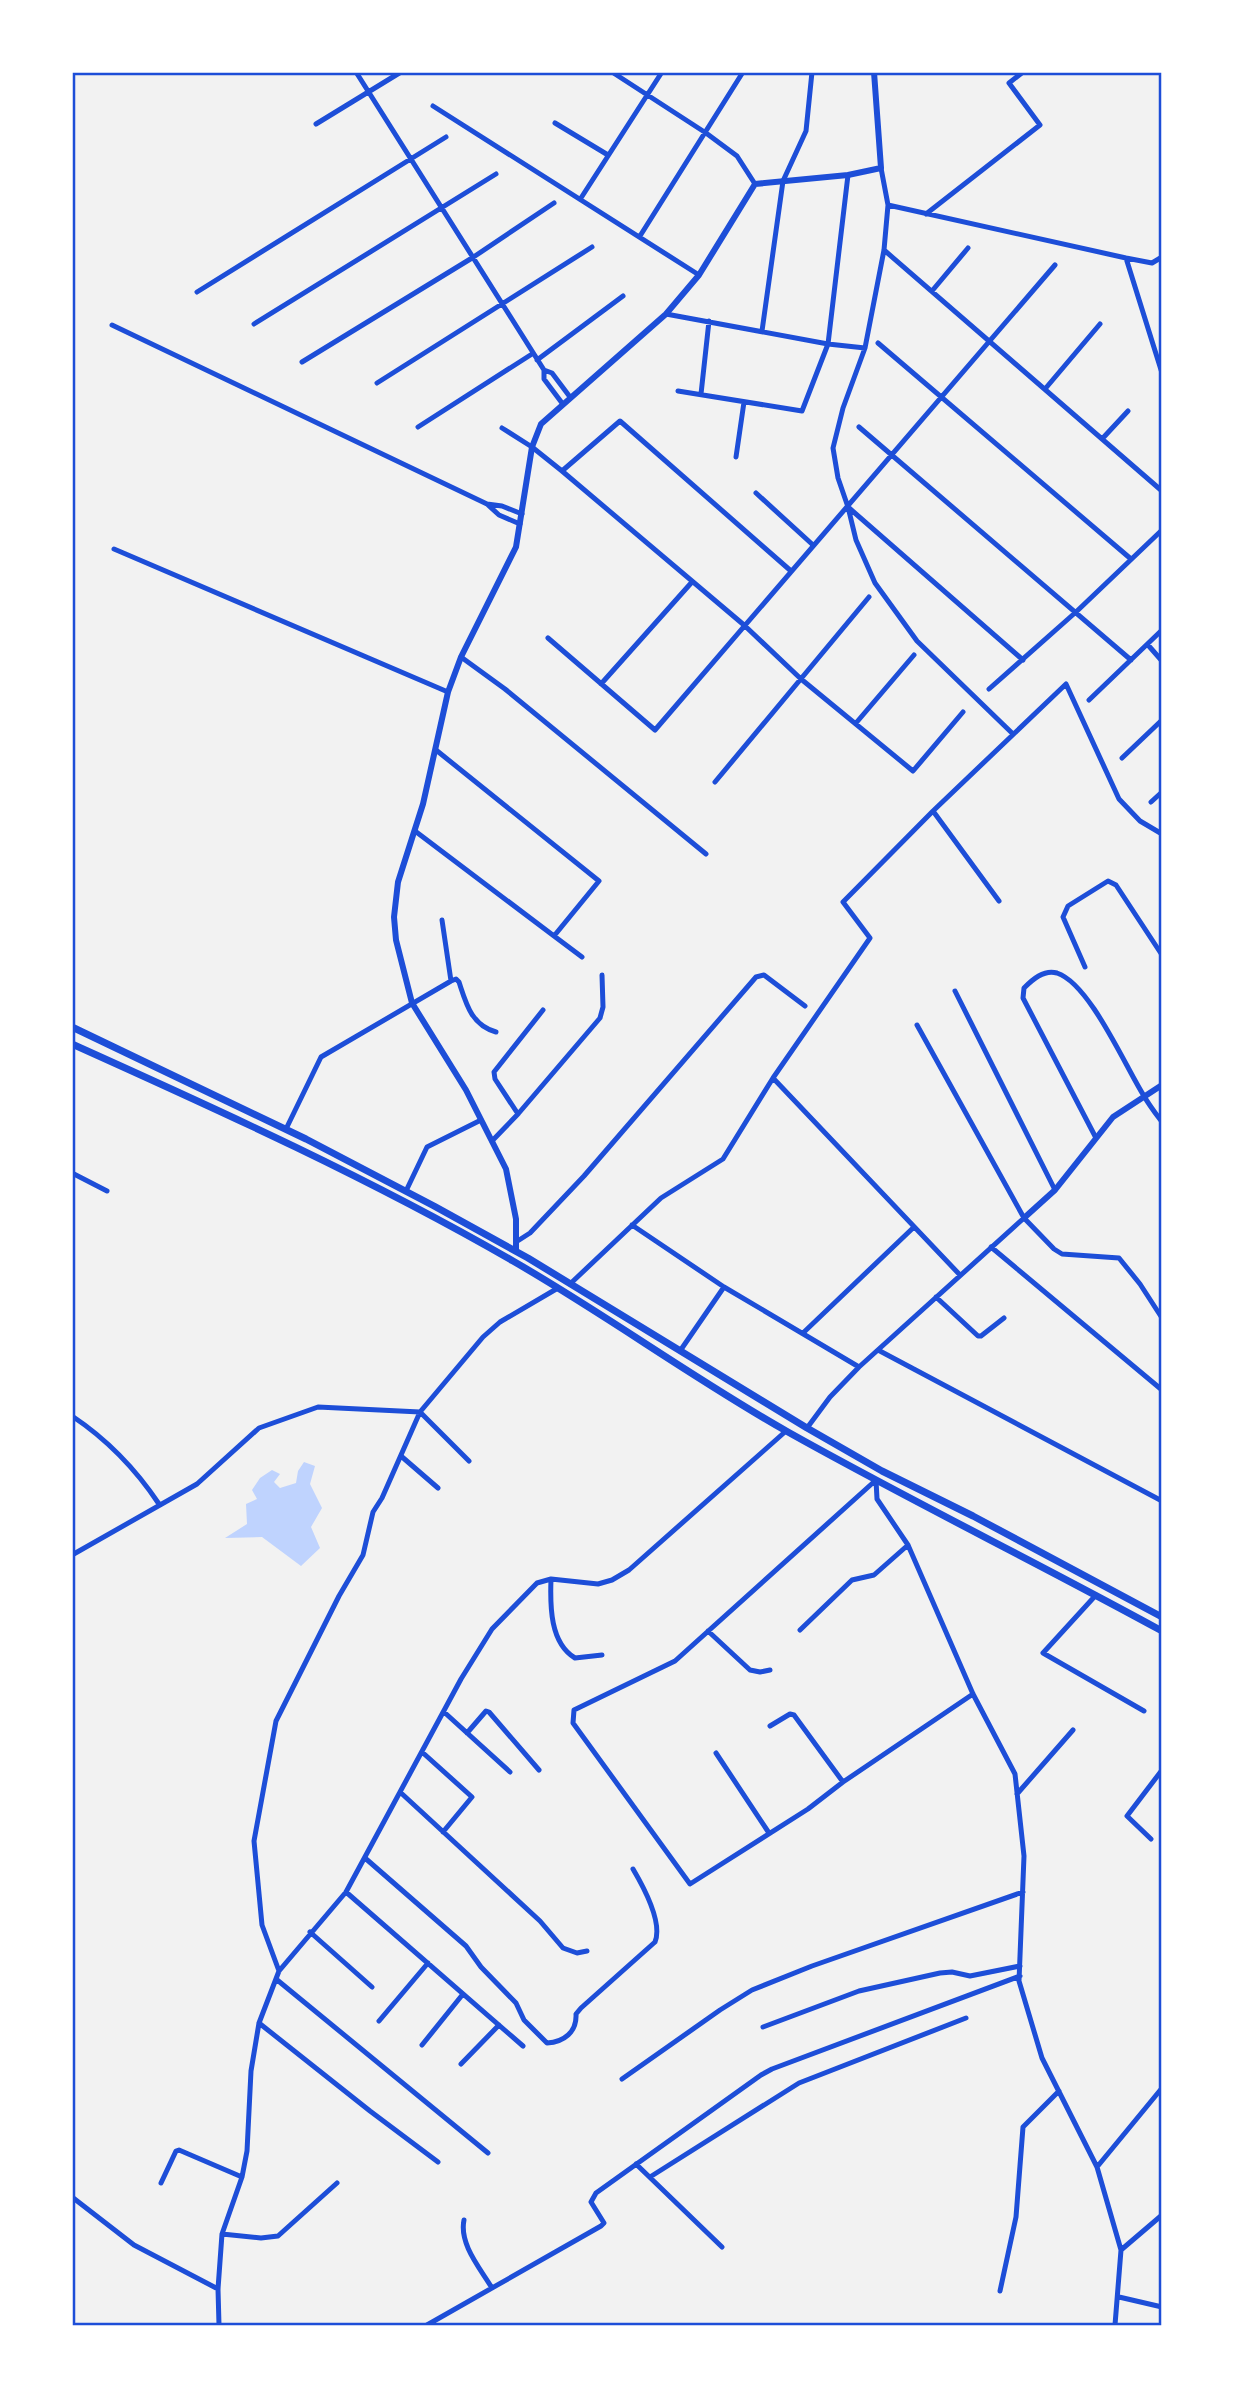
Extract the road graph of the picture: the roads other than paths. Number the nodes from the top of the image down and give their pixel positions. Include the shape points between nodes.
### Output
1 (356, 72) edge
2 (401, 72) edge
3 (612, 72) edge
4 (662, 72) edge
5 (743, 72) edge
6 (812, 72) edge
7 (874, 72) edge
8 (1023, 72) edge
9 (368, 92) junction
10 (648, 95) junction
11 (433, 106) dead end
12 (555, 123) dead end
13 (316, 124) dead end
14 (706, 134) junction
15 (446, 137) dead end
16 (608, 155) junction
17 (411, 159) junction
18 (881, 168) junction
19 (496, 174) dead end
20 (848, 175) junction
21 (783, 181) junction
22 (755, 184) junction
23 (581, 198) junction
24 (554, 203) dead end
25 (888, 205) junction
26 (441, 208) junction
27 (926, 214) junction
28 (640, 236) junction
29 (592, 247) dead end
30 (968, 248) dead end
31 (884, 250) junction
32 (1162, 257) edge
33 (472, 258) junction
34 (1126, 258) junction
35 (1055, 265) dead end
36 (699, 275) junction
37 (932, 291) junction
38 (197, 292) dead end
39 (623, 296) dead end
40 (502, 305) junction
41 (666, 314) junction
42 (709, 321) junction
43 (254, 324) dead end
44 (1100, 324) dead end
45 (112, 325) dead end
46 (762, 331) junction
47 (989, 341) junction
48 (878, 343) dead end
49 (828, 344) junction
50 (866, 348) junction
51 (533, 354) junction
52 (537, 360) junction
53 (302, 362) dead end
54 (544, 370) junction
55 (1162, 373) edge
56 (377, 383) dead end
57 (1045, 389) junction
58 (678, 391) dead end
59 (701, 394) junction
60 (570, 397) junction
61 (942, 398) junction
62 (744, 402) junction
63 (562, 403) junction
64 (1128, 411) dead end
65 (418, 427) dead end
66 (859, 427) dead end
67 (502, 428) dead end
68 (1102, 439) junction
69 (532, 447) junction
70 (893, 455) junction
71 (736, 457) dead end
72 (562, 471) junction
73 (1162, 491) edge
74 (756, 493) dead end
75 (487, 504) junction
76 (848, 507) junction
77 (522, 514) junction
78 (520, 524) junction
79 (1162, 530) edge
80 (813, 545) junction
81 (114, 549) dead end
82 (1131, 559) junction
83 (791, 571) junction
84 (692, 582) junction
85 (869, 597) dead end
86 (1076, 612) junction
87 (744, 625) junction
88 (1162, 630) edge
89 (548, 638) dead end
90 (1148, 645) junction
91 (914, 655) dead end
92 (461, 657) junction
93 (1023, 660) junction
94 (1131, 660) junction
95 (1162, 661) edge
96 (801, 679) junction
97 (601, 684) junction
98 (989, 689) dead end
99 (448, 692) junction
100 (1089, 700) dead end
101 (963, 712) dead end
102 (1162, 719) edge
103 (856, 723) junction
104 (1013, 734) junction
105 (436, 750) junction
106 (1122, 758) dead end
107 (715, 782) dead end
108 (1162, 792) edge
109 (1151, 803) dead end
110 (933, 811) junction
111 (415, 831) junction
112 (1162, 834) edge
113 (706, 854) dead end
114 (999, 901) dead end
115 (442, 920) dead end
116 (554, 936) junction
117 (1162, 955) edge
118 (582, 957) dead end
119 (1085, 967) dead end
120 (602, 975) dead end
121 (451, 981) junction
122 (955, 991) dead end
123 (412, 1003) junction
124 (805, 1006) dead end
125 (543, 1010) dead end
126 (917, 1025) dead end
127 (72, 1027) edge
128 (496, 1032) dead end
129 (72, 1044) edge
130 (773, 1078) junction
131 (1162, 1085) edge
132 (1144, 1097) junction
133 (518, 1114) junction
134 (481, 1120) junction
135 (1162, 1122) edge
136 (286, 1129) junction
137 (1096, 1138) junction
138 (492, 1141) junction
139 (72, 1173) edge
140 (1055, 1190) junction
141 (107, 1191) dead end
142 (406, 1191) junction
143 (1024, 1218) junction
144 (632, 1225) junction
145 (914, 1227) junction
146 (516, 1242) junction
147 (991, 1247) junction
148 (516, 1251) junction
149 (512, 1260) junction
150 (960, 1275) junction
151 (570, 1284) junction
152 (724, 1287) junction
153 (558, 1288) junction
154 (936, 1297) junction
155 (1004, 1318) dead end
156 (1162, 1318) edge
157 (803, 1333) junction
158 (878, 1350) junction
159 (680, 1351) junction
160 (859, 1367) junction
161 (1162, 1390) edge
162 (420, 1412) junction
163 (72, 1416) edge
164 (807, 1428) junction
165 (786, 1431) junction
166 (401, 1456) junction
167 (469, 1461) dead end
168 (876, 1480) junction
169 (438, 1488) dead end
170 (1162, 1501) edge
171 (159, 1504) junction
172 (908, 1545) junction
173 (72, 1555) edge
174 (551, 1579) junction
175 (1096, 1595) junction
176 (1162, 1617) edge
177 (800, 1630) dead end
178 (708, 1631) junction
179 (1162, 1631) edge
180 (602, 1655) dead end
181 (770, 1670) dead end
182 (974, 1694) junction
183 (444, 1712) junction
184 (1144, 1712) dead end
185 (770, 1726) dead end
186 (1073, 1730) dead end
187 (467, 1733) junction
188 (422, 1752) junction
189 (716, 1753) dead end
190 (539, 1770) dead end
191 (1162, 1770) edge
192 (510, 1772) dead end
193 (843, 1782) junction
194 (400, 1792) junction
195 (1017, 1794) junction
196 (443, 1832) junction
197 (769, 1833) junction
198 (1151, 1839) dead end
199 (365, 1858) junction
200 (633, 1869) dead end
201 (346, 1892) junction
202 (1023, 1892) junction
203 (310, 1932) junction
204 (587, 1951) dead end
205 (428, 1963) junction
206 (1020, 1966) junction
207 (279, 1971) junction
208 (1020, 1976) junction
209 (276, 1979) junction
210 (372, 1987) dead end
211 (463, 1994) junction
212 (966, 2018) dead end
213 (379, 2021) dead end
214 (259, 2023) junction
215 (499, 2025) junction
216 (763, 2027) dead end
217 (422, 2045) dead end
218 (523, 2046) dead end
219 (461, 2064) dead end
220 (622, 2079) dead end
221 (1162, 2088) edge
222 (1059, 2091) junction
223 (488, 2153) dead end
224 (438, 2162) dead end
225 (636, 2164) junction
226 (1097, 2167) junction
227 (242, 2177) junction
228 (650, 2177) junction
229 (161, 2183) dead end
230 (337, 2183) dead end
231 (72, 2197) edge
232 (1162, 2215) edge
233 (464, 2220) dead end
234 (222, 2234) junction
235 (722, 2247) dead end
236 (1121, 2250) junction
237 (492, 2288) junction
238 (218, 2289) junction
239 (1000, 2291) dead end
240 (1119, 2297) junction
241 (1162, 2307) edge
242 (219, 2325) edge
243 (427, 2325) edge
244 (1115, 2325) edge

1 - 9 street
2 - 9 street
3 - 10 street
4 - 10 street
5 - 14 street
6 - 21 street via 806,131
7 - 18 street
8 - 27 street via 1009,83 1040,125
9 - 13 street
9 - 17 street
10 - 14 street
10 - 16 street
11 - 23 street
12 - 16 street
14 - 22 street via 737,156
14 - 28 street
15 - 17 street
16 - 23 street
17 - 26 street
17 - 38 street
18 - 20 street
18 - 25 street
19 - 26 street
20 - 21 street
20 - 49 street
21 - 22 street
21 - 46 street
22 - 36 street
23 - 28 street
24 - 33 street
25 - 27 street
25 - 31 street
26 - 33 street
26 - 43 street
27 - 34 street
28 - 36 street
29 - 40 street
30 - 37 street
31 - 37 street
31 - 50 street
32 - 34 street via 1152,262
33 - 40 street
33 - 53 street
34 - 55 street
35 - 47 street
36 - 41 street
37 - 47 street
39 - 52 street
40 - 51 street
40 - 56 street
41 - 42 street
41 - 60 street
42 - 46 street
42 - 59 street
44 - 57 street
45 - 75 street
46 - 49 street
47 - 57 street
47 - 61 street
48 - 61 street
49 - 50 street
49 - 62 street via 802,411
50 - 76 street via 833,448
51 - 52 street
51 - 65 street
52 - 54 street
54 - 60 street via 552,373
54 - 63 street via 544,379
57 - 68 street
58 - 59 street
59 - 62 street
60 - 63 street
61 - 70 street
61 - 82 street
62 - 71 street
63 - 69 street via 541,424
64 - 68 street
66 - 70 street
67 - 69 street
68 - 73 street
69 - 72 street
69 - 77 street
70 - 76 street
70 - 86 street
72 - 83 street via 620,421
72 - 84 street
74 - 80 street
75 - 77 street
75 - 78 street
76 - 80 street
76 - 93 street
76 - 104 street via 856,541 875,583 917,641
77 - 78 street
78 - 92 street via 516,547
79 - 82 street
80 - 83 street
81 - 99 street
82 - 86 street
83 - 87 street
84 - 87 street
84 - 97 street
85 - 96 street
86 - 93 street
86 - 94 street
87 - 96 street
87 - 97 street via 655,730
88 - 90 street
89 - 97 street
90 - 94 street
90 - 95 street
91 - 103 street
92 - 99 street
92 - 113 street
93 - 98 street
94 - 100 street
96 - 103 street
96 - 107 street
99 - 105 street
101 - 103 street via 913,771
102 - 106 street
104 - 110 street
104 - 112 street via 1066,684 1119,799 1140,821
105 - 111 street
105 - 116 street via 599,881
108 - 109 street
110 - 114 street
110 - 130 street via 844,902 870,938
111 - 116 street
111 - 123 street via 398,882 394,918
115 - 121 street
116 - 118 street
117 - 119 street via 1116,885 1108,881 1064,911
120 - 133 street via 600,1018
121 - 123 street
121 - 128 street via 459,982 474,1017
122 - 140 street
123 - 134 street
123 - 136 street via 321,1057
124 - 146 street via 764,975 756,977 584,1176
125 - 133 street via 494,1072
126 - 143 street
127 - 136 main road
129 - 149 main road via 280,1139
130 - 144 street via 723,1159 661,1198
130 - 145 street
131 - 132 street
132 - 135 street
132 - 137 street via 1113,1117
132 - 137 street via 1096,1012 1069,981 1059,974 1040,975 1024,988 1023,998
133 - 138 street
134 - 138 street
134 - 142 street via 427,1147
136 - 142 main road
137 - 140 street
138 - 146 street via 506,1169
139 - 141 street
140 - 143 street
142 - 148 main road
143 - 147 street
143 - 156 street via 1062,1254 1119,1258
144 - 151 street
144 - 152 street
145 - 150 street
145 - 157 street
146 - 148 street
147 - 150 street
147 - 161 street
148 - 149 main road
148 - 151 main road
149 - 153 main road
150 - 154 street
151 - 159 main road
152 - 157 street
152 - 159 street
153 - 162 street via 483,1337
153 - 165 main road
154 - 155 street via 978,1336
154 - 158 street
157 - 160 street
158 - 160 street
158 - 170 street
159 - 164 main road
160 - 164 street
162 - 166 street
162 - 167 street
162 - 171 street via 318,1406 259,1428 197,1484
163 - 171 street via 115,1448
164 - 165 main road
164 - 176 main road
165 - 168 main road
165 - 174 street via 629,1570 598,1584
166 - 169 street
166 - 207 street via 373,1512 363,1555 276,1721 254,1841 262,1926
168 - 172 street via 877,1499
168 - 175 main road
168 - 178 street
171 - 173 street
172 - 177 street via 874,1575 852,1580
172 - 182 street
174 - 180 street via 554,1626 562,1645 575,1658
174 - 183 street via 537,1583 492,1629
175 - 179 main road
175 - 184 street via 1043,1653
178 - 181 street via 750,1670
178 - 197 street via 675,1661 573,1710 573,1723 690,1884
182 - 193 street
182 - 195 street via 1015,1774
183 - 187 street
183 - 188 street
185 - 193 street via 794,1715
186 - 195 street
187 - 190 street via 489,1712
187 - 192 street
188 - 194 street
188 - 196 street via 472,1797
189 - 197 street
191 - 198 street via 1127,1815
193 - 197 street
194 - 196 street
194 - 199 street
195 - 202 street
196 - 204 street via 563,1948
199 - 200 street via 469,1949 547,2043 570,2035 581,2008 655,1942 648,1894
199 - 201 street
201 - 203 street
201 - 205 street
202 - 206 street
202 - 220 street via 752,1990
203 - 207 street
203 - 210 street
205 - 211 street
205 - 213 street
206 - 208 street
206 - 216 street via 970,1976 940,1973 859,1992
207 - 209 street
208 - 222 street via 1042,2058
208 - 225 street via 772,2069
209 - 214 street
209 - 223 street
211 - 215 street
211 - 217 street
212 - 228 street via 799,2083
214 - 224 street
214 - 227 street
215 - 218 street
215 - 219 street
221 - 226 street
222 - 226 street
222 - 239 street via 1023,2127 1016,2217
225 - 228 street
225 - 237 street via 592,2199 604,2222 601,2226
226 - 236 street
227 - 229 street via 179,2150
227 - 234 street
228 - 235 street
230 - 234 street via 278,2236
231 - 238 street via 134,2245
232 - 236 street
233 - 237 street via 465,2241
234 - 238 street
236 - 240 street
237 - 243 street
238 - 242 street
240 - 241 street
240 - 244 street

